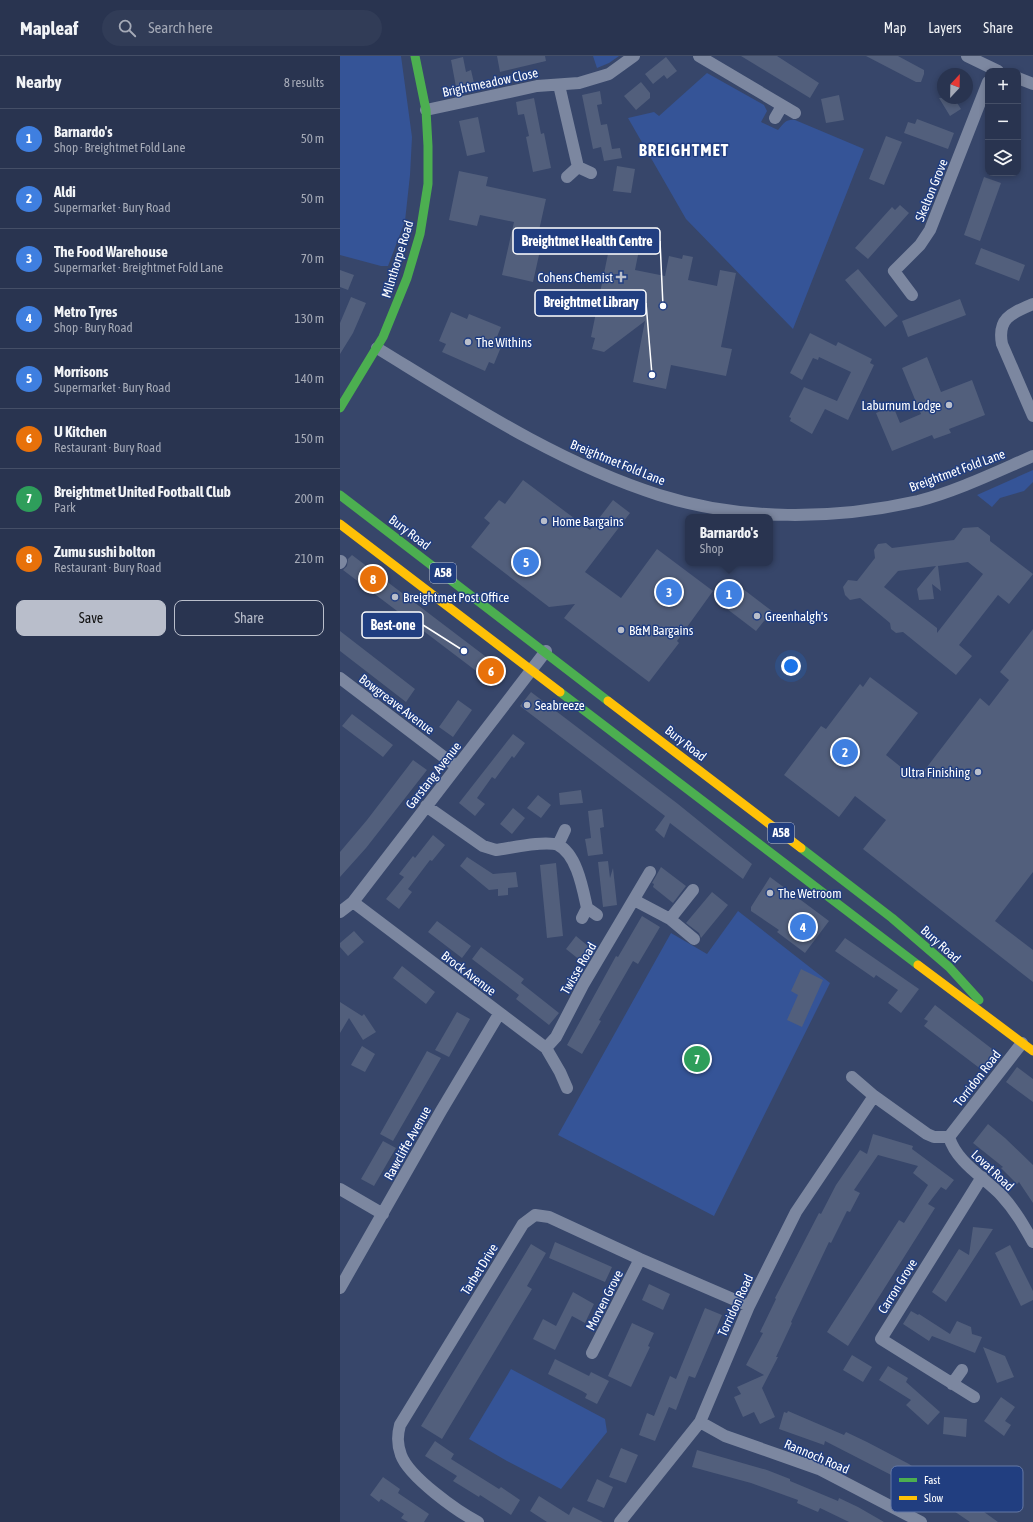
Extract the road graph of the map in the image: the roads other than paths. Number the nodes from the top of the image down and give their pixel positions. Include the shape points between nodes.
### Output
1 (416, 56) edge
2 (634, 56) edge
3 (699, 56) edge
4 (967, 56) edge
5 (990, 68) edge
6 (1021, 79) edge
7 (1033, 84) edge
8 (559, 85) junction
9 (985, 90) edge
10 (782, 106) junction
11 (426, 110) junction
12 (795, 113) dead end
13 (775, 118) dead end
14 (578, 167) junction
15 (591, 173) dead end
16 (567, 177) dead end
17 (912, 295) dead end
18 (1033, 304) edge
19 (377, 348) junction
20 (341, 407) edge
21 (1033, 416) edge
22 (1033, 456) edge
23 (340, 495) edge
24 (340, 524) edge
25 (546, 652) junction
26 (531, 671) junction
27 (342, 685) edge
28 (457, 767) junction
29 (426, 806) junction
30 (565, 830) dead end
31 (558, 845) junction
32 (650, 872) dead end
33 (693, 890) dead end
34 (634, 900) junction
35 (353, 902) junction
36 (340, 912) edge
37 (597, 915) dead end
38 (670, 918) junction
39 (694, 939) dead end
40 (499, 1014) junction
41 (1003, 1028) junction
42 (1022, 1042) junction
43 (546, 1048) junction
44 (1033, 1051) edge
45 (852, 1077) dead end
46 (567, 1088) dead end
47 (874, 1096) junction
48 (949, 1137) junction
49 (982, 1177) junction
50 (340, 1189) edge
51 (383, 1214) junction
52 (1033, 1242) edge
53 (640, 1259) junction
54 (340, 1288) edge
55 (749, 1306) junction
56 (592, 1353) dead end
57 (962, 1370) dead end
58 (952, 1384) junction
59 (974, 1397) dead end
60 (700, 1422) junction
61 (891, 1506) edge
62 (902, 1512) edge
63 (478, 1522) edge
64 (620, 1522) edge
65 (921, 1522) edge

1 - 11 main road, Milnthorpe Road
2 - 8 street, Brightmeadow Close via 609,74 579,83
3 - 10 street
4 - 5 street
6 - 7 street
8 - 11 street, Brightmeadow Close via 537,86
8 - 14 street
9 - 17 street, Skelton Grove via 930,230 920,245 894,271
10 - 12 street
10 - 13 street
11 - 19 main road, Milnthorpe Road via 428,184 420,234 404,285
14 - 15 street
14 - 16 street
18 - 21 street via 1009,315 1000,336
19 - 20 main road, Milnthorpe Road
19 - 22 street, Breightmet Fold Lane via 519,433 571,460 633,486 697,505 779,514 865,511 919,500 965,485
23 - 25 main road, Bury Road / A58
24 - 26 main road, Bury Road / A58
25 - 26 street, Garstang Avenue
25 - 41 main road, Bury Road / A58 via 892,918 949,967
26 - 28 street, Garstang Avenue
26 - 41 main road, Bury Road / A58 via 944,986
27 - 28 street, Bowgreave Avenue
28 - 29 street, Garstang Avenue
29 - 31 street via 483,846 496,850
29 - 35 street, Garstang Avenue
30 - 31 street
31 - 37 street via 577,869 584,913
32 - 34 street, Twisse Road
33 - 38 street
34 - 38 street
34 - 43 street, Twisse Road via 583,985 556,1037
35 - 36 street, Garstang Avenue
35 - 40 street, Brock Avenue
38 - 39 street
40 - 43 street, Brock Avenue
40 - 51 street, Rawcliffe Avenue
41 - 42 main road, Bury Road / A58
42 - 44 main road, Bury Road / A58
42 - 48 street, Torridon Road
43 - 46 street, Brock Avenue via 565,1070
45 - 47 street
47 - 48 street via 927,1134 934,1137
47 - 55 street, Torridon Road via 796,1212
48 - 49 street, Lovat Road via 958,1157
49 - 52 street, Lovat Road via 1022,1220
49 - 58 street, Carron Grove via 880,1339
50 - 51 street
51 - 54 street, Rawcliffe Avenue
53 - 55 street, Tarbet Drive
53 - 56 street, Morven Grove
53 - 63 street, Tarbet Drive via 542,1215 535,1215 523,1224 400,1425 397,1439 402,1457 419,1479 453,1507
55 - 60 street, Torridon Road
57 - 58 street
58 - 59 street, Carron Grove
60 - 61 street, Rannoch Road via 725,1436 819,1469
60 - 64 street, Torridon Road
62 - 65 street, Rannoch Road

